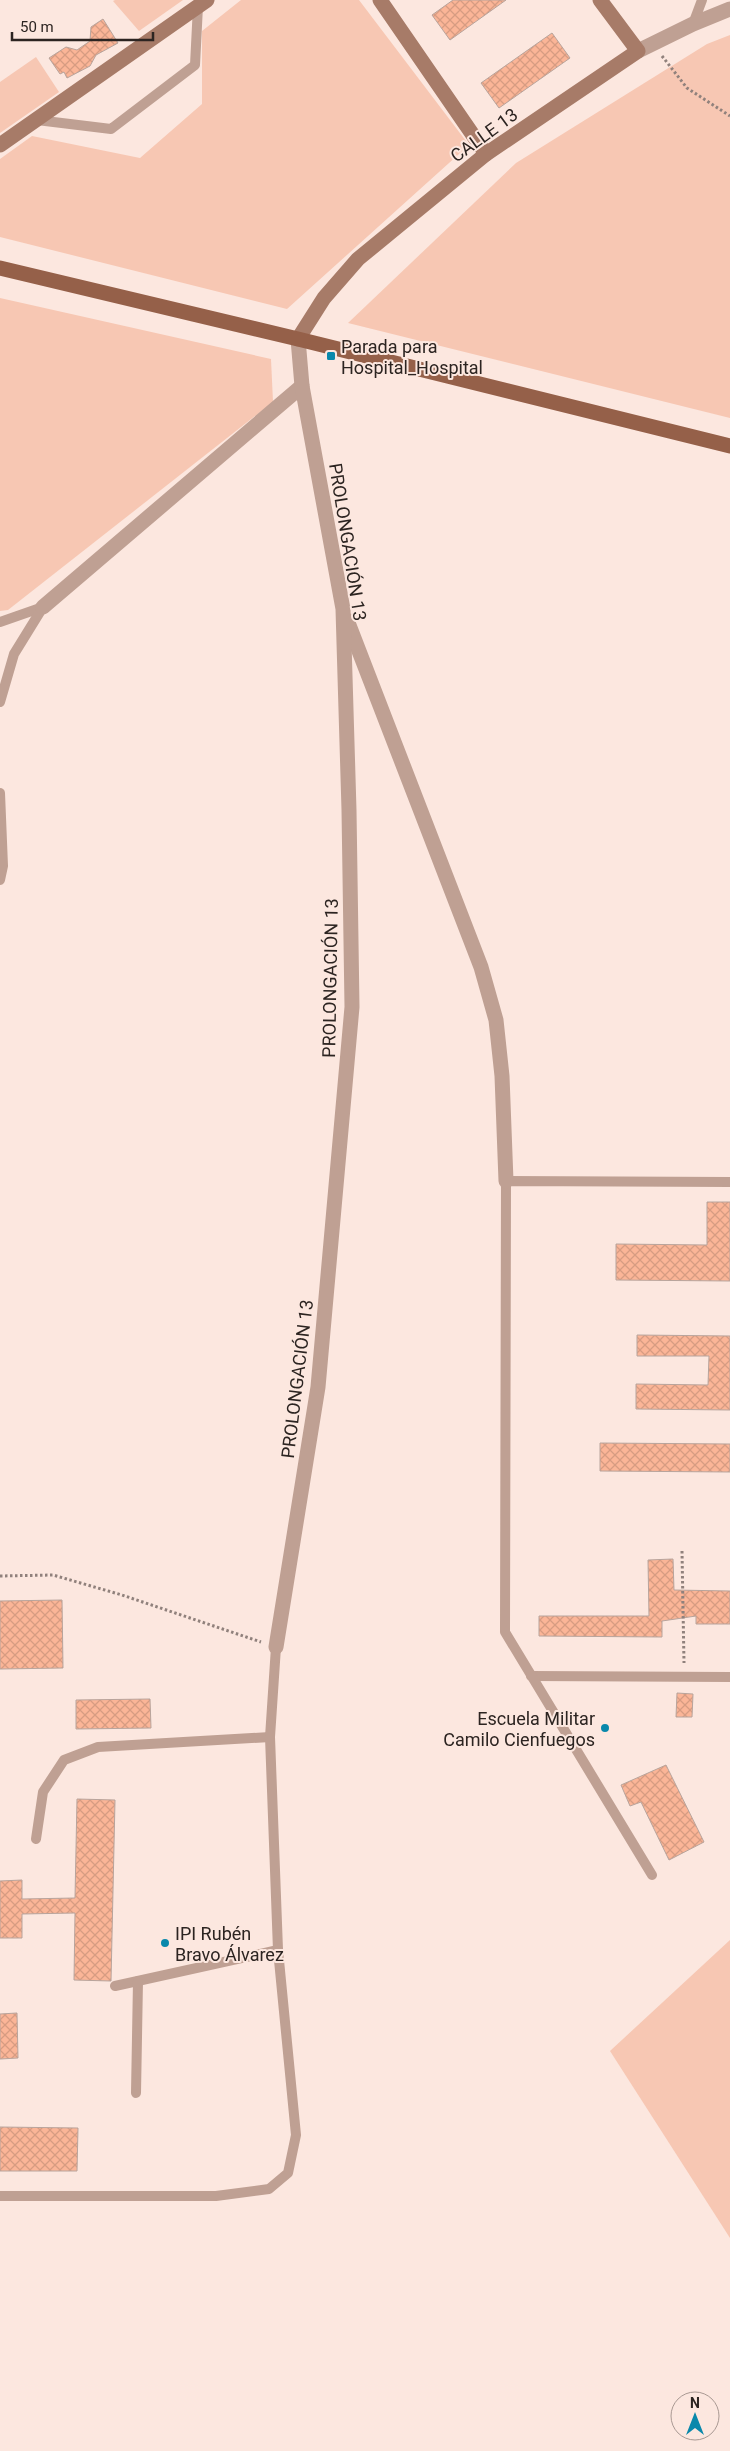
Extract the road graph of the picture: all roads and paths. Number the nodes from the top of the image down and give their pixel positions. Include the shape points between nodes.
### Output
1 (380, 0) edge
2 (600, 0) edge
3 (702, 0) edge
4 (203, 3) edge
5 (730, 10) edge
6 (693, 24) junction
7 (652, 44) junction
8 (638, 51) junction
9 (730, 116) edge
10 (37, 120) junction
11 (0, 145) edge
12 (486, 154) junction
13 (0, 268) edge
14 (298, 339) junction
15 (302, 386) junction
16 (730, 446) edge
17 (43, 607) junction
18 (343, 609) junction
19 (0, 622) edge
20 (0, 702) edge
21 (0, 793) edge
22 (0, 880) edge
23 (506, 1181) junction
24 (730, 1182) edge
25 (682, 1551) dead end
26 (0, 1576) edge
27 (276, 1647) junction
28 (531, 1676) junction
29 (684, 1676) junction
30 (730, 1677) edge
31 (270, 1737) junction
32 (36, 1839) dead end
33 (652, 1874) dead end
34 (278, 1950) junction
35 (138, 1981) junction
36 (115, 1986) dead end
37 (136, 2093) dead end
38 (0, 2196) edge

1 - 12 street
2 - 8 street
3 - 6 lane
4 - 10 street
4 - 10 lane via 195,65 111,129
5 - 6 street, CALLE 13
6 - 7 street, CALLE 13
7 - 8 street, CALLE 13
7 - 9 path via 687,88
8 - 12 street, CALLE 13
10 - 11 street
12 - 14 street, CALLE 13 via 358,259 324,298
13 - 14 main road
14 - 15 street, PROLONGACIÓN 13
14 - 16 main road
15 - 17 street
15 - 18 street, PROLONGACIÓN 13
17 - 19 lane
17 - 20 lane via 14,654
18 - 23 street via 480,967 496,1020 502,1076
18 - 27 street, PROLONGACIÓN 13 via 352,1007 318,1387
21 - 22 lane via 3,866
23 - 24 lane
23 - 28 lane via 505,1632
25 - 29 path
26 - 27 path via 53,1575
27 - 31 lane
28 - 29 lane
28 - 33 lane
29 - 30 lane
31 - 32 lane via 98,1747 64,1760 43,1792
31 - 34 lane
34 - 35 lane
34 - 38 lane via 296,2135 288,2173 269,2189 216,2196
35 - 36 lane
35 - 37 lane

